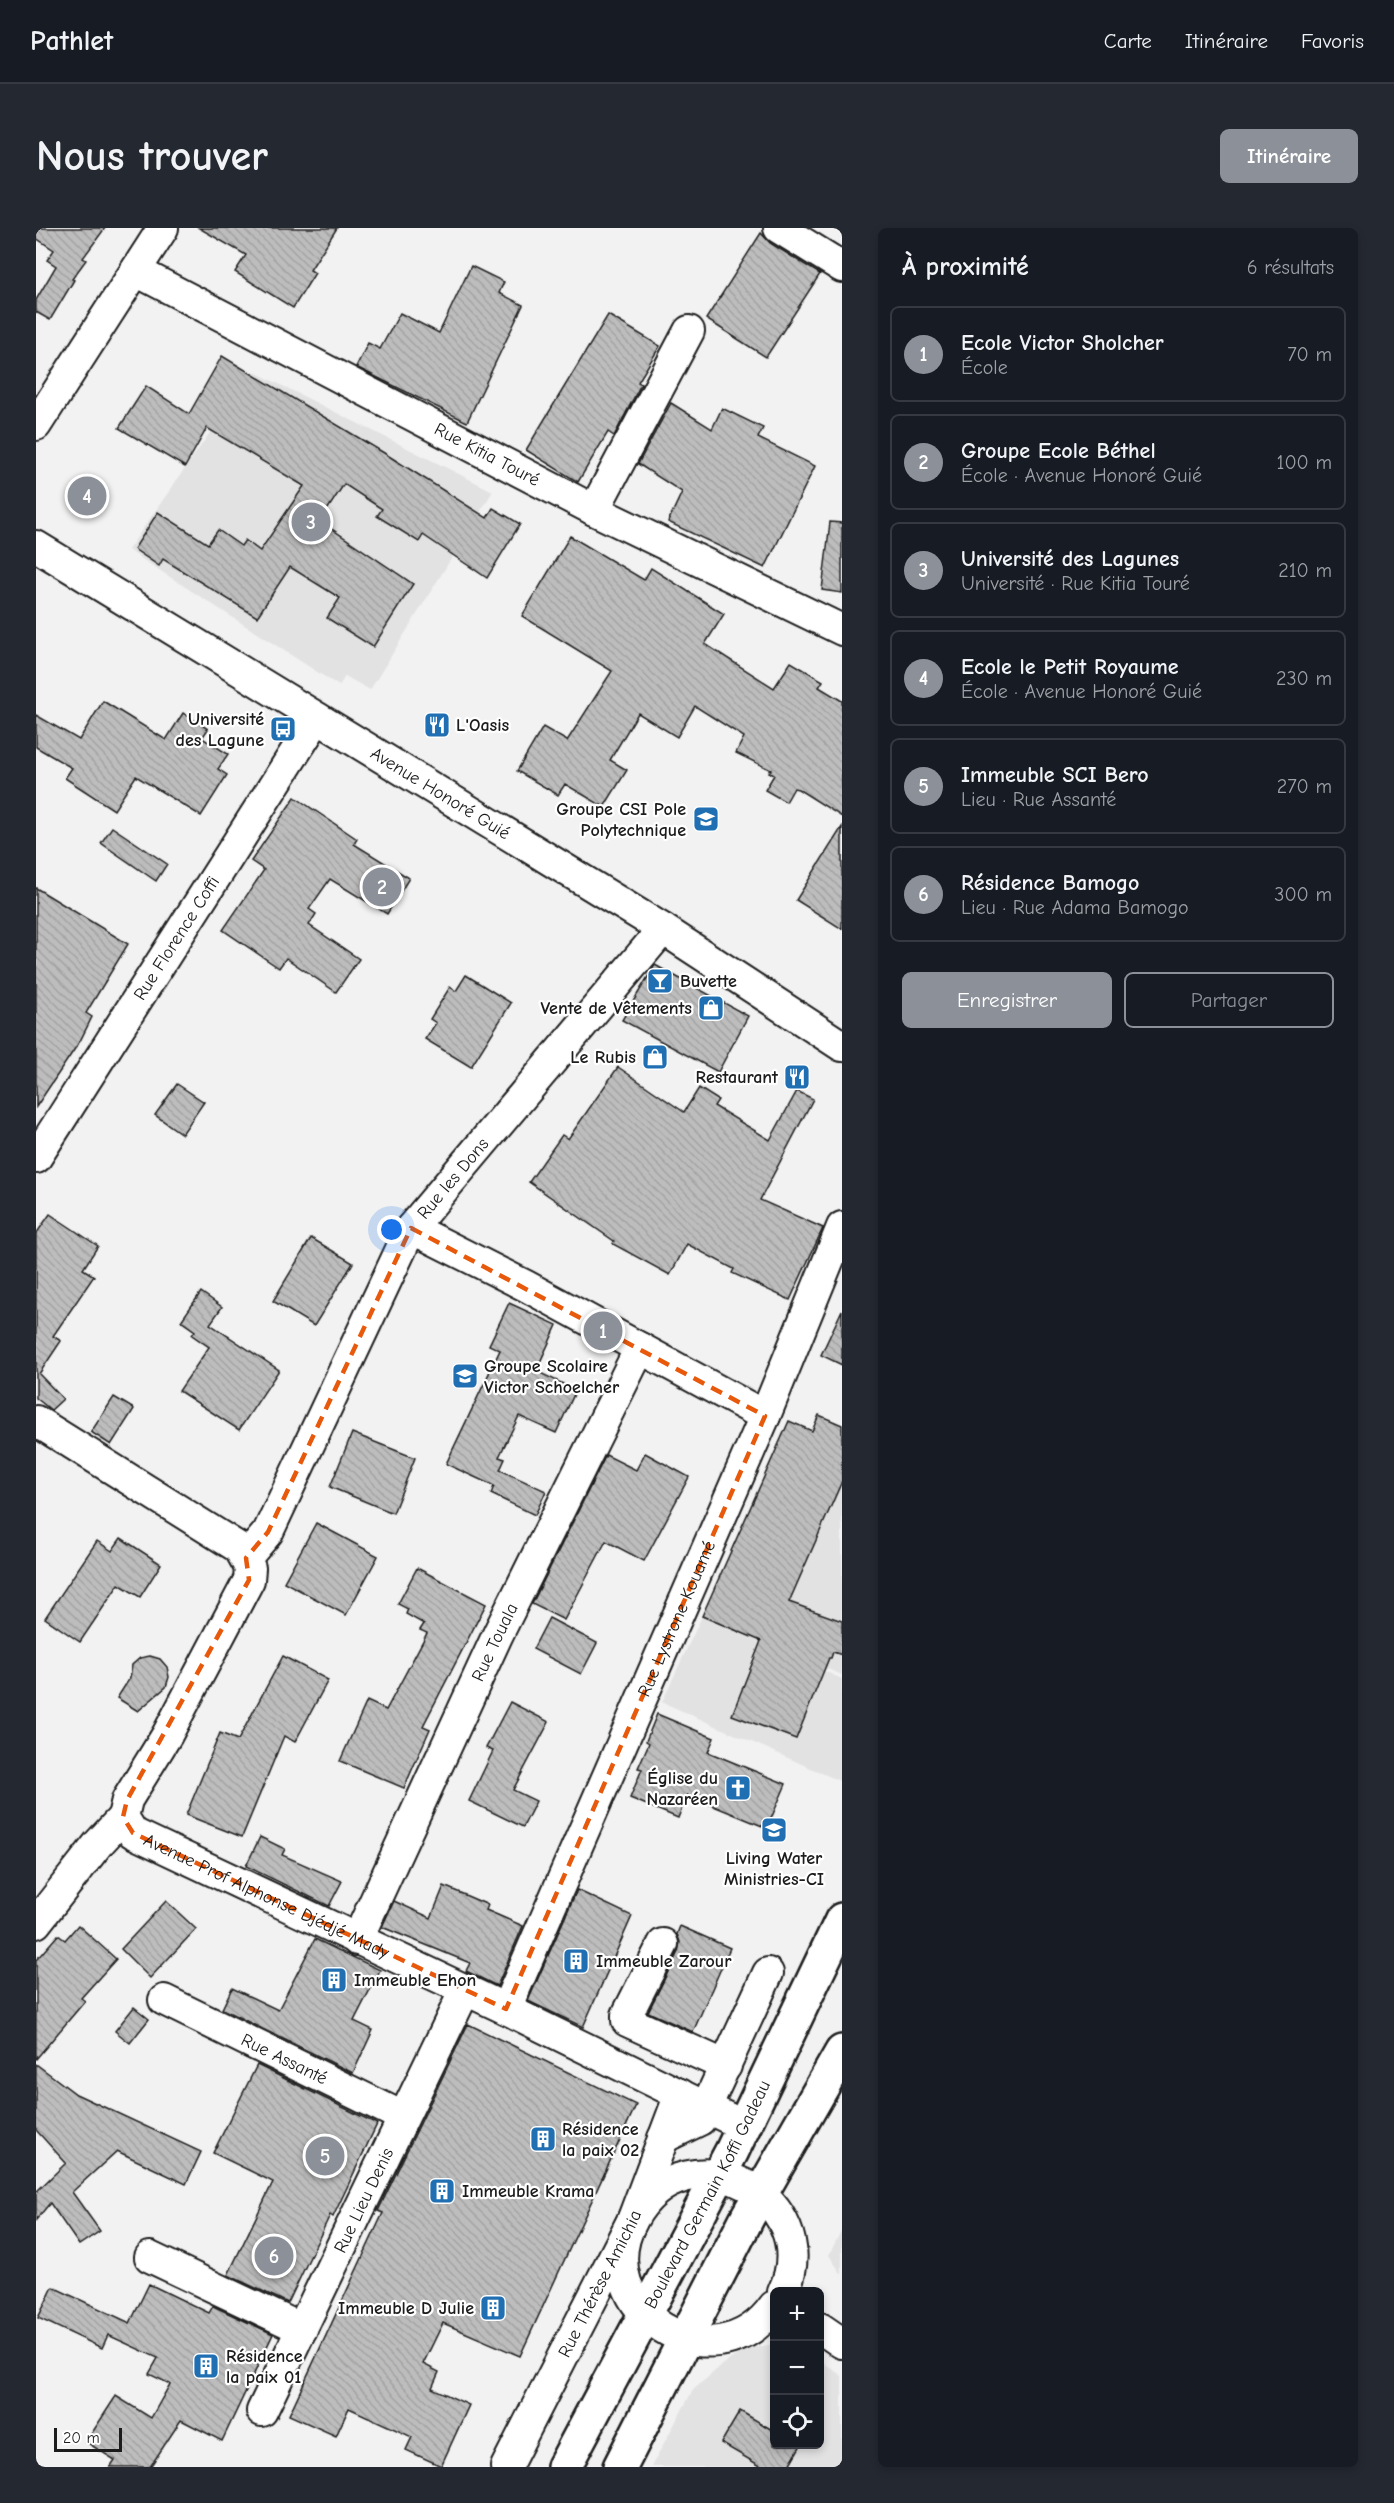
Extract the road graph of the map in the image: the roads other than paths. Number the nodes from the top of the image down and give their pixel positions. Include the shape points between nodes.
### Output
1 (163, 228) edge
2 (779, 228) edge
3 (842, 267) edge
4 (136, 272) junction
5 (689, 331) dead end
6 (36, 425) edge
7 (594, 510) junction
8 (36, 546) edge
9 (842, 630) edge
10 (317, 718) junction
11 (663, 929) junction
12 (842, 1046) edge
13 (36, 1158) edge
14 (842, 1227) edge
15 (411, 1228) junction
16 (640, 1348) junction
17 (765, 1416) junction
18 (36, 1421) edge
19 (246, 1558) junction
20 (123, 1817) junction
21 (842, 1920) edge
22 (36, 1923) edge
23 (357, 1940) junction
24 (663, 1944) dead end
25 (768, 1973) dead end
26 (465, 1990) junction
27 (164, 2000) dead end
28 (506, 2009) junction
29 (842, 2052) edge
30 (726, 2066) junction
31 (680, 2094) junction
32 (403, 2117) junction
33 (744, 2126) junction
34 (663, 2138) junction
35 (720, 2175) junction
36 (760, 2194) junction
37 (632, 2221) junction
38 (150, 2257) dead end
39 (790, 2285) edge
40 (644, 2314) junction
41 (769, 2318) edge
42 (302, 2329) junction
43 (824, 2331) edge
44 (684, 2339) junction
45 (842, 2343) edge
46 (262, 2411) dead end
47 (506, 2467) edge
48 (564, 2467) edge
49 (620, 2467) edge

1 - 4 street
2 - 3 street
4 - 6 street
4 - 7 street, Rue Kitia Touré
5 - 7 street
7 - 9 street, Rue Kitia Touré
8 - 10 street, Avenue Honoré Guié
10 - 11 street, Avenue Honoré Guié
10 - 13 street, Rue Florence Coffi
11 - 12 street, Avenue Honoré Guié
11 - 15 street, Rue les Dons
14 - 17 street, Rue Lystrone Kouamé
15 - 16 street
15 - 19 street, Rue les Dons via 268,1532
16 - 17 street
16 - 23 street, Rue Touala via 498,1634
17 - 28 street, Rue Lystrone Kouamé
18 - 19 street via 231,1543
19 - 20 street via 249,1580 167,1735 127,1800
20 - 22 street
20 - 23 street, Avenue Prof Alphonse Djédjé Mady via 133,1833
21 - 33 main road, Boulevard Germain Koffi Gadeau
23 - 26 street, Avenue Prof Alphonse Djédjé Mady
24 - 30 street via 627,2021
25 - 30 street
26 - 28 street, Avenue Prof Alphonse Djédjé Mady
26 - 32 street, Rue Lieu Denis
27 - 32 street, Rue Assanté
28 - 31 street, Avenue Prof Alphonse Djédjé Mady
29 - 36 main road
30 - 34 street via 700,2120
31 - 33 street, Avenue Prof Alphonse Djédjé Mady
31 - 34 street, Rue Thérèse Amichia
32 - 42 street, Rue Lieu Denis
33 - 35 main road, Boulevard Germain Koffi Gadeau
34 - 37 street, Rue Thérèse Amichia
35 - 36 street via 741,2180
35 - 37 street via 701,2173 667,2185 653,2195
35 - 40 main road, Boulevard Germain Koffi Gadeau
36 - 39 street via 776,2211 788,2237
36 - 44 main road
37 - 40 street via 623,2253 624,2268 628,2285
37 - 47 street, Rue Thérèse Amichia
38 - 42 street
40 - 44 street
40 - 48 main road, Boulevard Germain Koffi Gadeau
41 - 44 street via 730,2339
42 - 46 street, Rue Lieu Denis
43 - 45 street
44 - 49 main road

